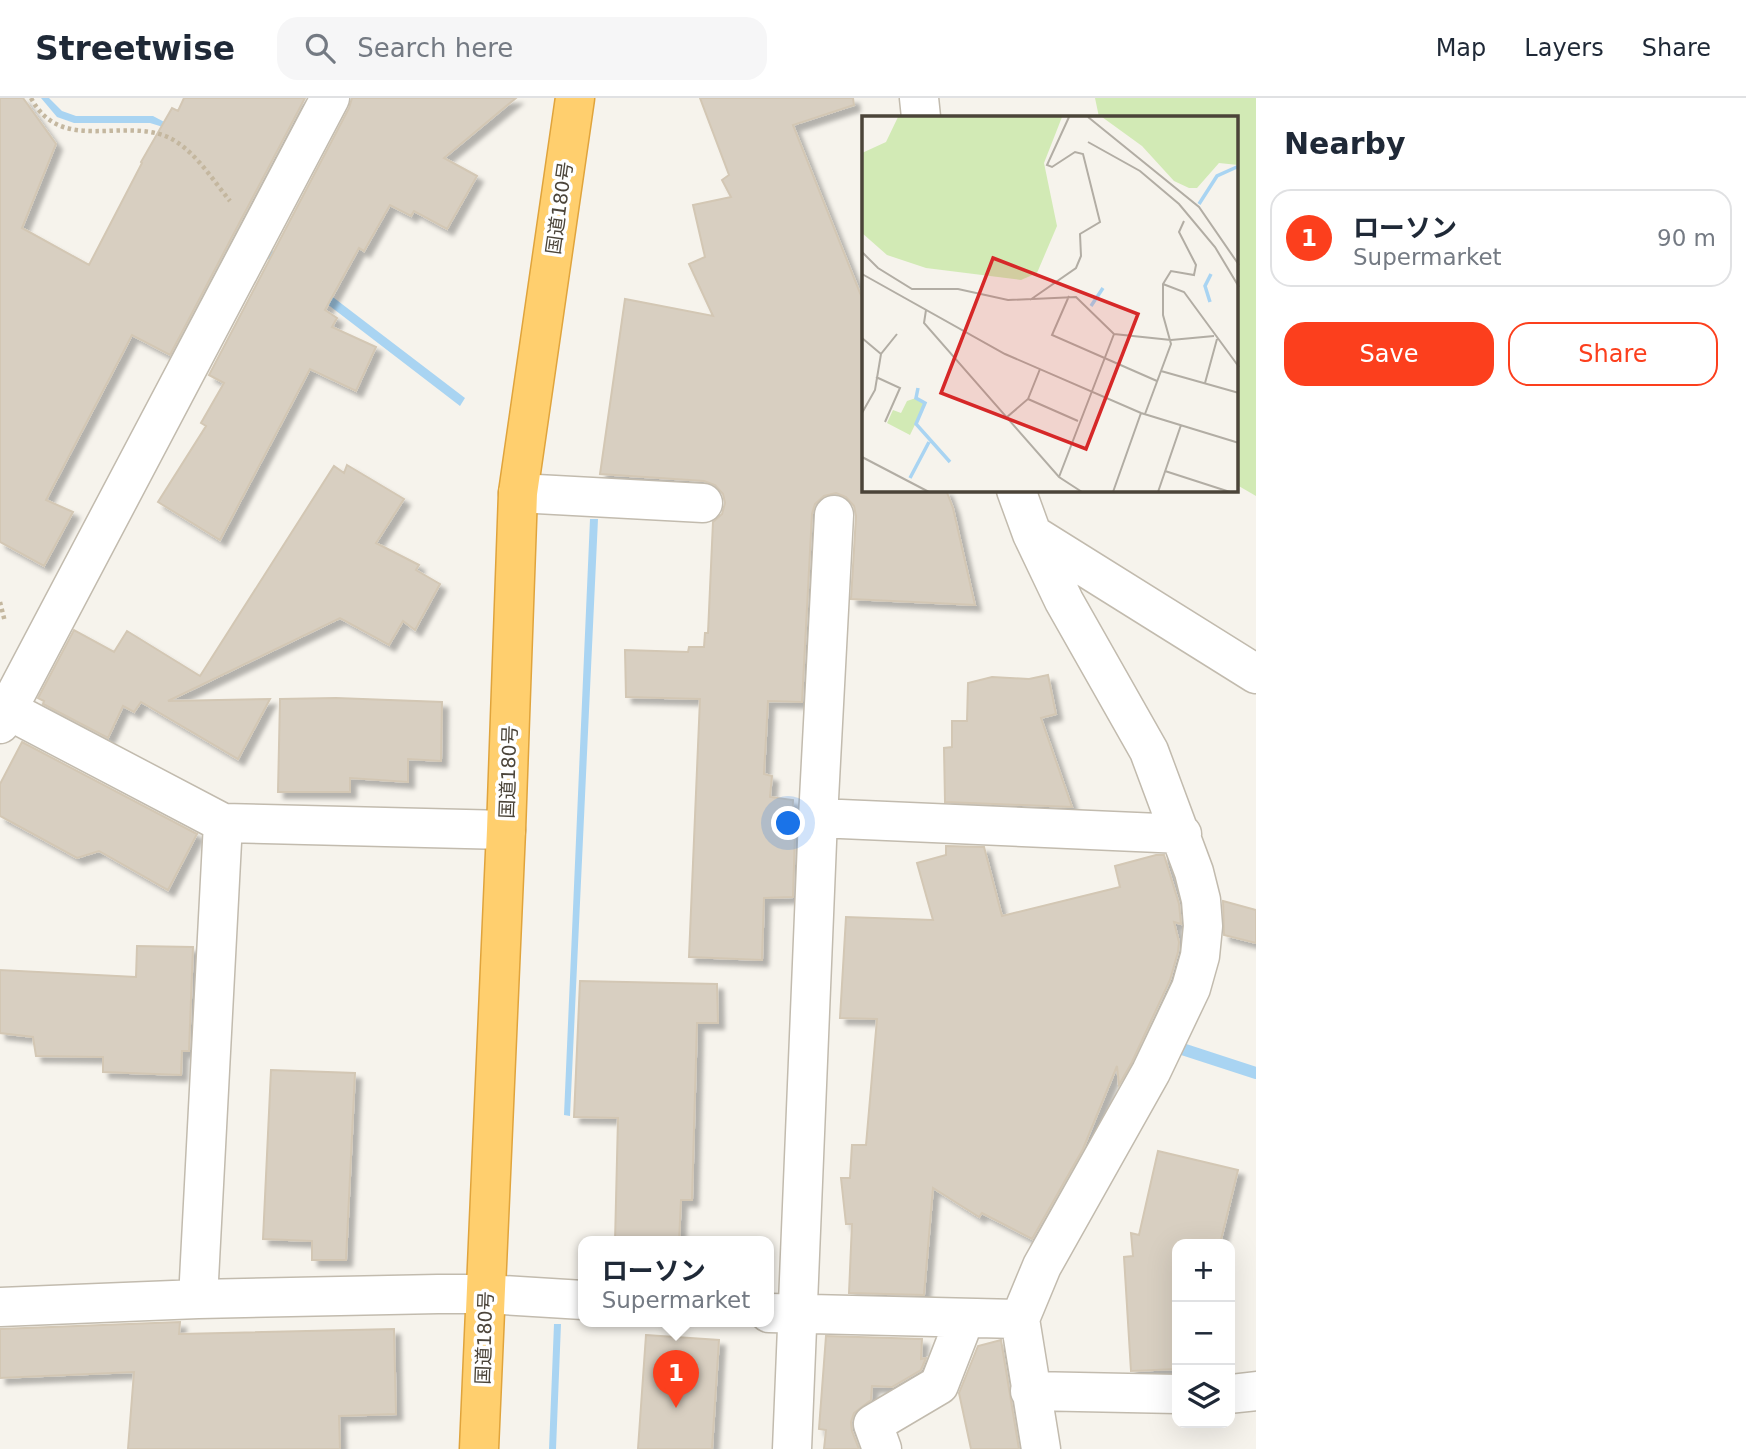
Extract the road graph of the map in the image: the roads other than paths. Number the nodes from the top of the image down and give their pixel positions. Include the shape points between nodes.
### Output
1 (330, 98) edge
2 (575, 98) edge
3 (919, 98) edge
4 (921, 116) edge
5 (1017, 492) edge
6 (518, 494) junction
7 (703, 503) dead end
8 (834, 515) dead end
9 (1032, 534) junction
10 (1256, 674) edge
11 (4, 717) edge
12 (818, 818) junction
13 (223, 823) junction
14 (506, 830) junction
15 (1182, 834) junction
16 (486, 1294) junction
17 (198, 1299) junction
18 (578, 1300) edge
19 (0, 1307) edge
20 (784, 1314) edge
21 (965, 1318) junction
22 (1020, 1319) junction
23 (1030, 1391) junction
24 (1256, 1391) edge
25 (1235, 1393) edge
26 (1172, 1394) edge
27 (479, 1449) edge
28 (792, 1449) edge
29 (882, 1449) edge
30 (1041, 1449) edge

1 - 11 street
2 - 6 highway, 国道180号
3 - 4 street
5 - 9 street
6 - 7 street
6 - 14 highway, 国道180号
8 - 12 street
9 - 10 street
9 - 15 street via 1064,601 1149,751
11 - 13 street
12 - 15 street
12 - 20 street
13 - 14 street
13 - 17 street
14 - 16 highway, 国道180号
15 - 22 street via 1201,900 1203,926 1191,988 1151,1072 1042,1266
16 - 17 street
16 - 18 street
16 - 27 highway, 国道180号
17 - 19 street
20 - 21 street
20 - 28 street
21 - 22 street
21 - 29 street via 939,1385 873,1424
22 - 23 street
23 - 26 street
23 - 30 street
24 - 25 street

